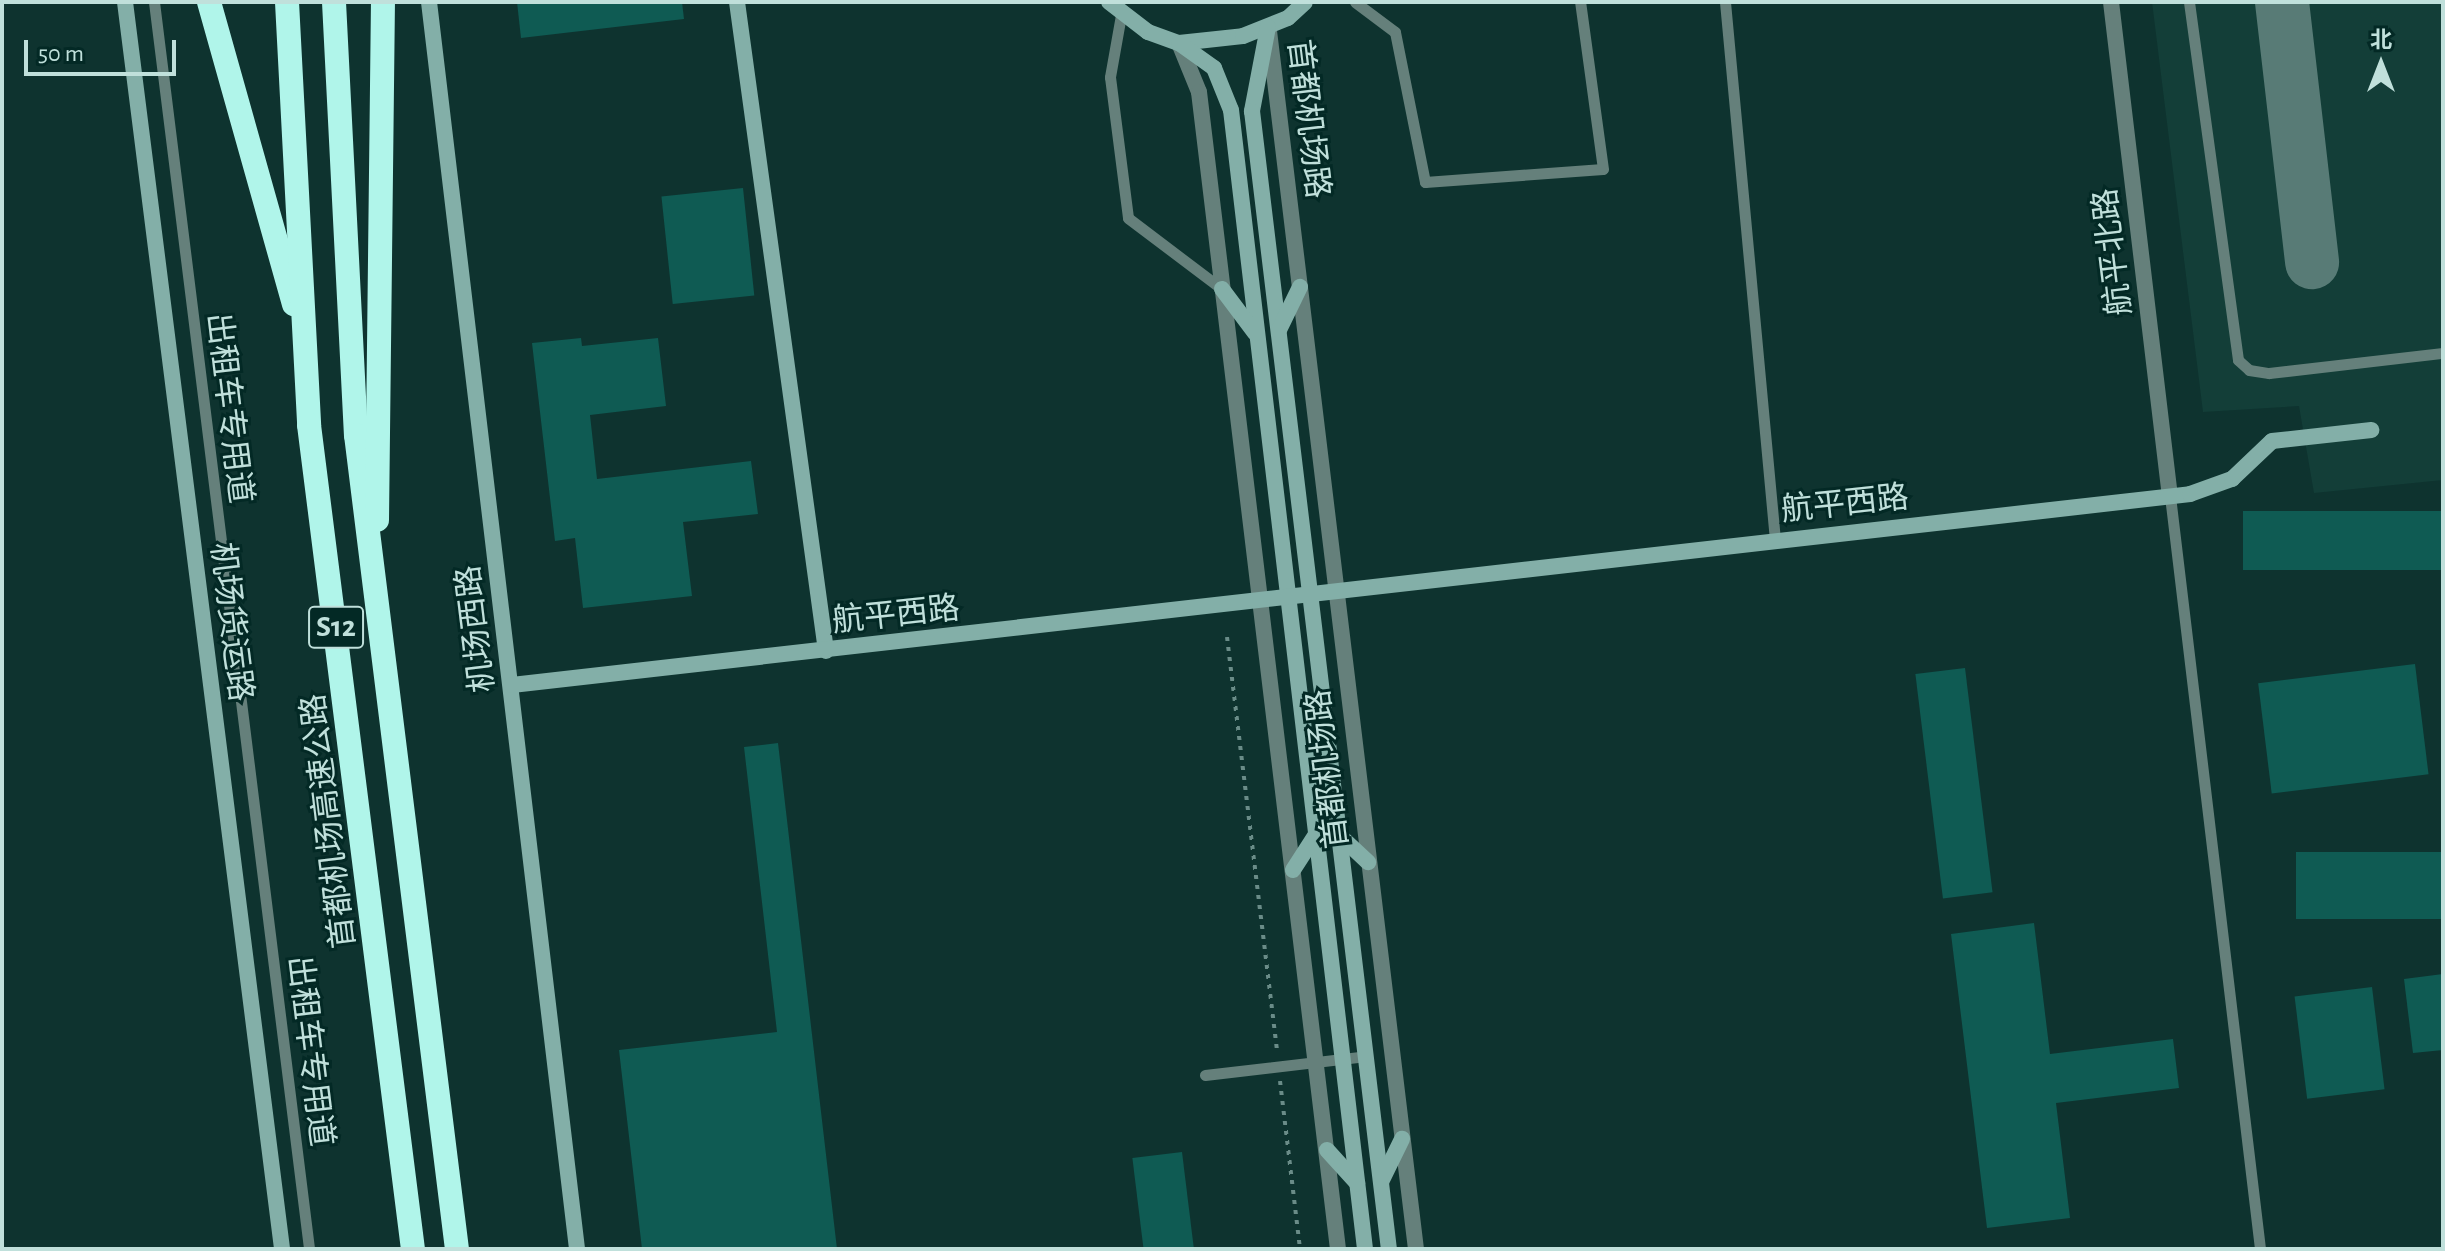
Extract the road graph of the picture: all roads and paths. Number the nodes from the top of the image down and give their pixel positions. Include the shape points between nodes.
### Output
1 (125, 2) edge
2 (154, 2) edge
3 (209, 2) edge
4 (287, 2) edge
5 (334, 2) edge
6 (383, 2) edge
7 (429, 2) edge
8 (737, 2) edge
9 (1109, 2) edge
10 (1305, 2) edge
11 (1355, 2) edge
12 (1580, 2) edge
13 (1725, 2) edge
14 (2111, 2) edge
15 (2189, 2) edge
16 (1121, 15) junction
17 (1268, 27) junction
18 (1179, 43) junction
19 (1300, 287) junction
20 (1222, 289) junction
21 (1278, 331) junction
22 (1255, 333) junction
23 (304, 335) junction
24 (2443, 353) edge
25 (2371, 430) dead end
26 (2170, 496) junction
27 (1775, 540) junction
28 (376, 582) junction
29 (1335, 592) junction
30 (1309, 594) junction
31 (1285, 597) junction
32 (1261, 600) junction
33 (1227, 637) dead end
34 (826, 651) junction
35 (512, 685) junction
36 (1339, 835) junction
37 (1315, 836) junction
38 (1368, 862) junction
39 (1293, 870) junction
40 (1366, 1056) junction
41 (1342, 1059) junction
42 (1316, 1062) junction
43 (1278, 1066) junction
44 (1205, 1075) dead end
45 (1402, 1139) junction
46 (1327, 1150) junction
47 (1381, 1182) junction
48 (1357, 1183) junction
49 (282, 1249) edge
50 (309, 1249) edge
51 (413, 1249) edge
52 (457, 1249) edge
53 (577, 1249) edge
54 (1300, 1249) edge
55 (1338, 1249) edge
56 (1365, 1249) edge
57 (1389, 1249) edge
58 (1416, 1249) edge
59 (2260, 1249) edge

1 - 49 street, 机场货运路
2 - 50 lane, 出租车专用道
3 - 23 highway
4 - 23 highway, 首都机场高速公路 / S12
5 - 28 highway, S12 via 356,435
6 - 28 highway
7 - 35 street, 机场西路
8 - 34 street
9 - 16 street
10 - 17 street
11 - 12 lane via 1395,32 1425,182 1603,169
13 - 27 lane
14 - 26 street, 航平北路
15 - 24 lane via 2238,360 2249,370 2269,373
16 - 18 street
16 - 20 lane via 1110,77 1128,218
17 - 18 street via 1243,36
17 - 19 street, 首都机场路
17 - 21 street, 首都机场路 via 1252,111
18 - 20 street, 首都机场路 via 1199,92
18 - 22 street, 首都机场路 via 1214,68 1231,110
19 - 21 street
19 - 29 street, 首都机场路
20 - 22 street
20 - 32 street, 首都机场路
21 - 30 street, 首都机场路
22 - 31 street, 首都机场路
23 - 51 highway, 首都机场高速公路 / S12 via 313,458 350,718
25 - 26 street, 航平西路 via 2272,441 2232,479
26 - 27 street, 航平西路
26 - 59 lane
27 - 29 street, 航平西路
28 - 52 highway, S12
29 - 30 street, 航平西路
29 - 38 street, 首都机场路
30 - 31 street, 航平西路
30 - 36 street, 首都机场路
31 - 32 street, 航平西路
31 - 37 street, 首都机场路
32 - 34 street, 航平西路
32 - 39 street, 首都机场路
33 - 43 path
34 - 35 street, 航平西路
35 - 53 street, 机场西路
36 - 38 street
36 - 40 street, 首都机场路
37 - 39 street
37 - 41 street, 首都机场路
38 - 45 street, 首都机场路
39 - 42 street, 首都机场路
40 - 41 lane
40 - 47 street, 首都机场路
41 - 42 lane
41 - 48 street, 首都机场路
42 - 43 lane
42 - 46 street, 首都机场路
43 - 44 lane
43 - 54 path
45 - 47 street
45 - 58 street, 首都机场路
46 - 48 street
46 - 55 street, 首都机场路
47 - 57 street, 首都机场路
48 - 56 street, 首都机场路

